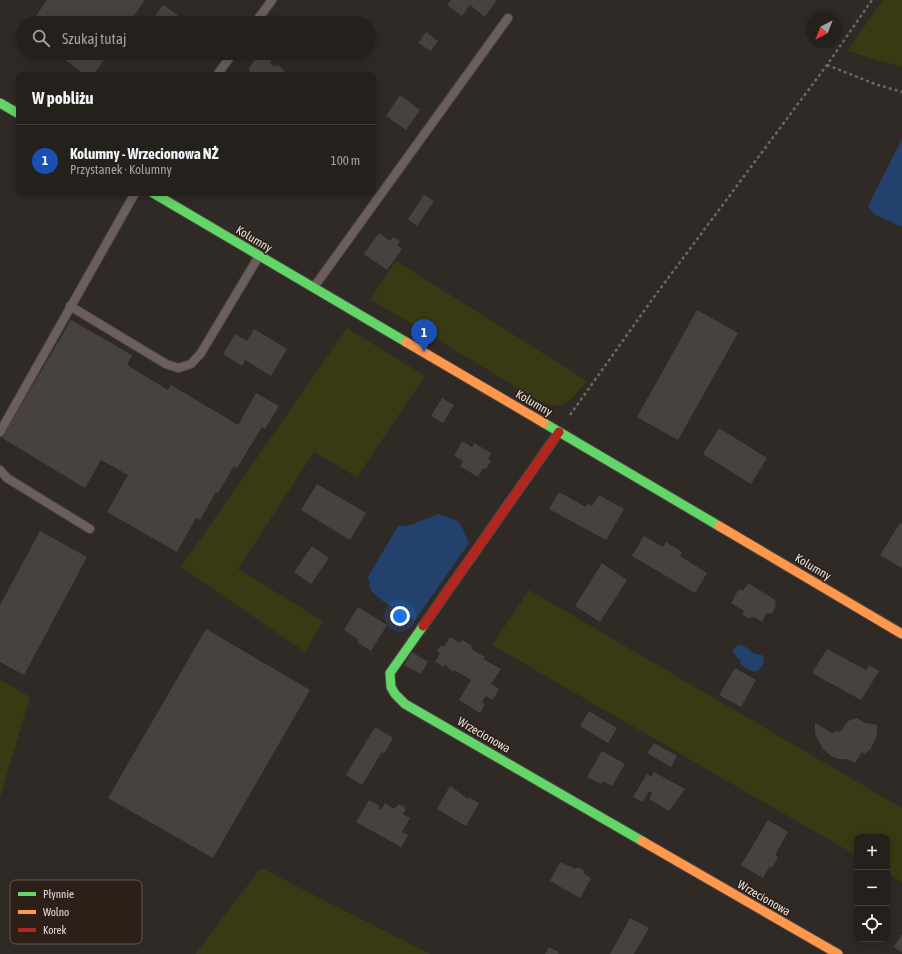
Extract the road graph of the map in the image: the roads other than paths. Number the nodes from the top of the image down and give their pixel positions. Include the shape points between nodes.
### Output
1 (272, 0) edge
2 (260, 16) edge
3 (508, 18) dead end
4 (228, 60) edge
5 (218, 72) edge
6 (0, 103) edge
7 (16, 112) edge
8 (133, 196) edge
9 (158, 196) edge
10 (259, 256) junction
11 (314, 287) junction
12 (70, 306) junction
13 (0, 432) edge
14 (559, 432) junction
15 (0, 470) edge
16 (90, 529) dead end
17 (902, 634) edge
18 (838, 954) edge

1 - 2 lane
3 - 11 lane
4 - 5 lane
6 - 7 street
8 - 12 lane
9 - 10 street, Kolumny
10 - 11 street, Kolumny
10 - 12 lane via 201,353 191,364 178,368 166,364
11 - 14 street, Kolumny
12 - 13 lane
14 - 17 street, Kolumny
14 - 18 street, Wrzecionowa via 390,673 390,687 405,704
15 - 16 lane via 8,478

